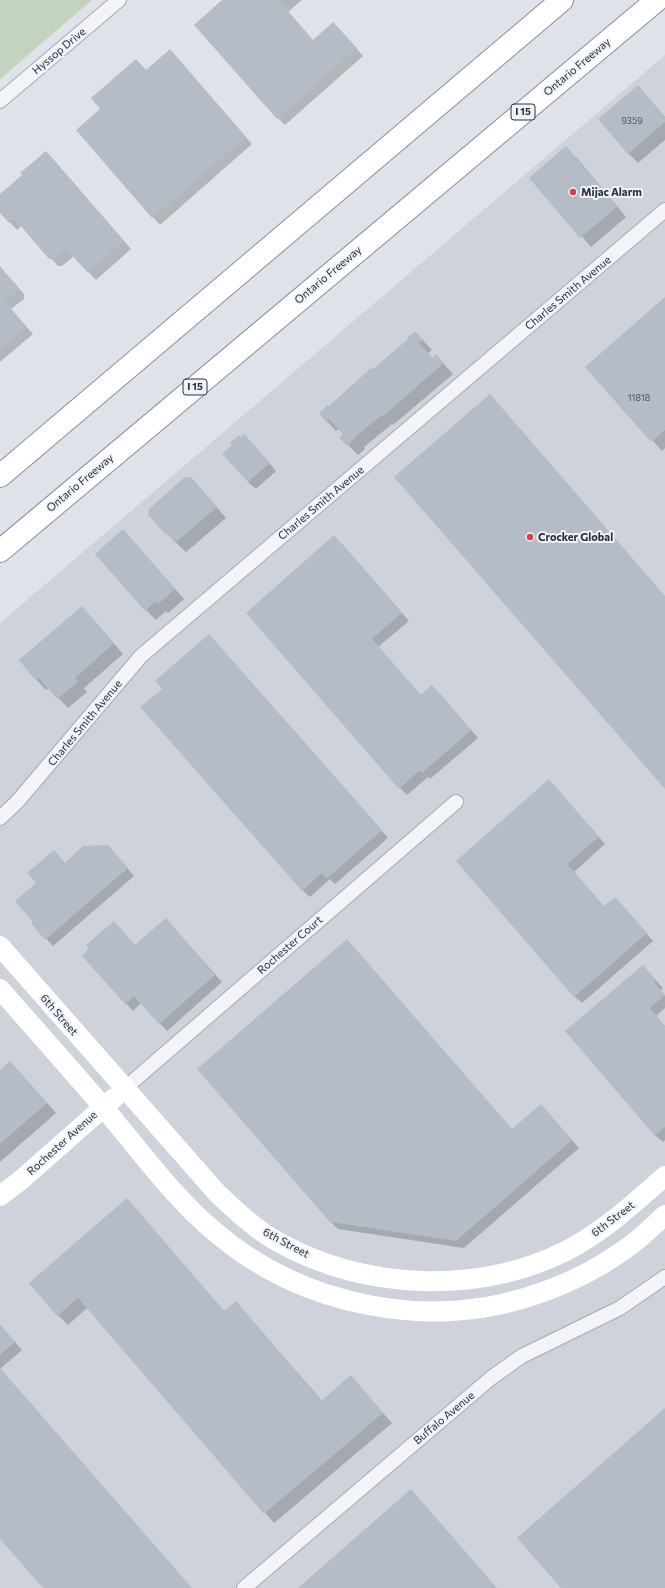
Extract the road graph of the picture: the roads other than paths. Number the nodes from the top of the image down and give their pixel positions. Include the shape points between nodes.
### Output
1 (118, 0) edge
2 (562, 0) edge
3 (657, 0) edge
4 (0, 101) edge
5 (665, 210) edge
6 (0, 476) edge
7 (0, 550) edge
8 (456, 802) dead end
9 (0, 818) edge
10 (0, 946) edge
11 (0, 989) edge
12 (124, 1089) junction
13 (103, 1107) junction
14 (665, 1176) edge
15 (0, 1196) edge
16 (665, 1215) edge
17 (665, 1277) edge
18 (244, 1588) edge

1 - 4 street, Hyssop Drive
2 - 6 highway
3 - 7 highway, Ontario Freeway / I 15
5 - 9 street, Charles Smith Avenue via 141,656 17,802
8 - 12 street, Rochester Court
10 - 12 main road, 6th Street
11 - 13 main road
12 - 13 main road, Rochester Avenue
12 - 14 main road, 6th Street via 217,1193 250,1223 297,1251 332,1265 375,1276 402,1280 454,1281 479,1278 527,1266 567,1250 591,1236
13 - 15 main road, Rochester Avenue
13 - 16 main road via 165,1182 215,1232 237,1249 263,1266 316,1291 370,1305 429,1311 463,1310 509,1302 540,1293 573,1279 616,1255
17 - 18 street, Buffalo Avenue via 620,1308 522,1356 491,1378

